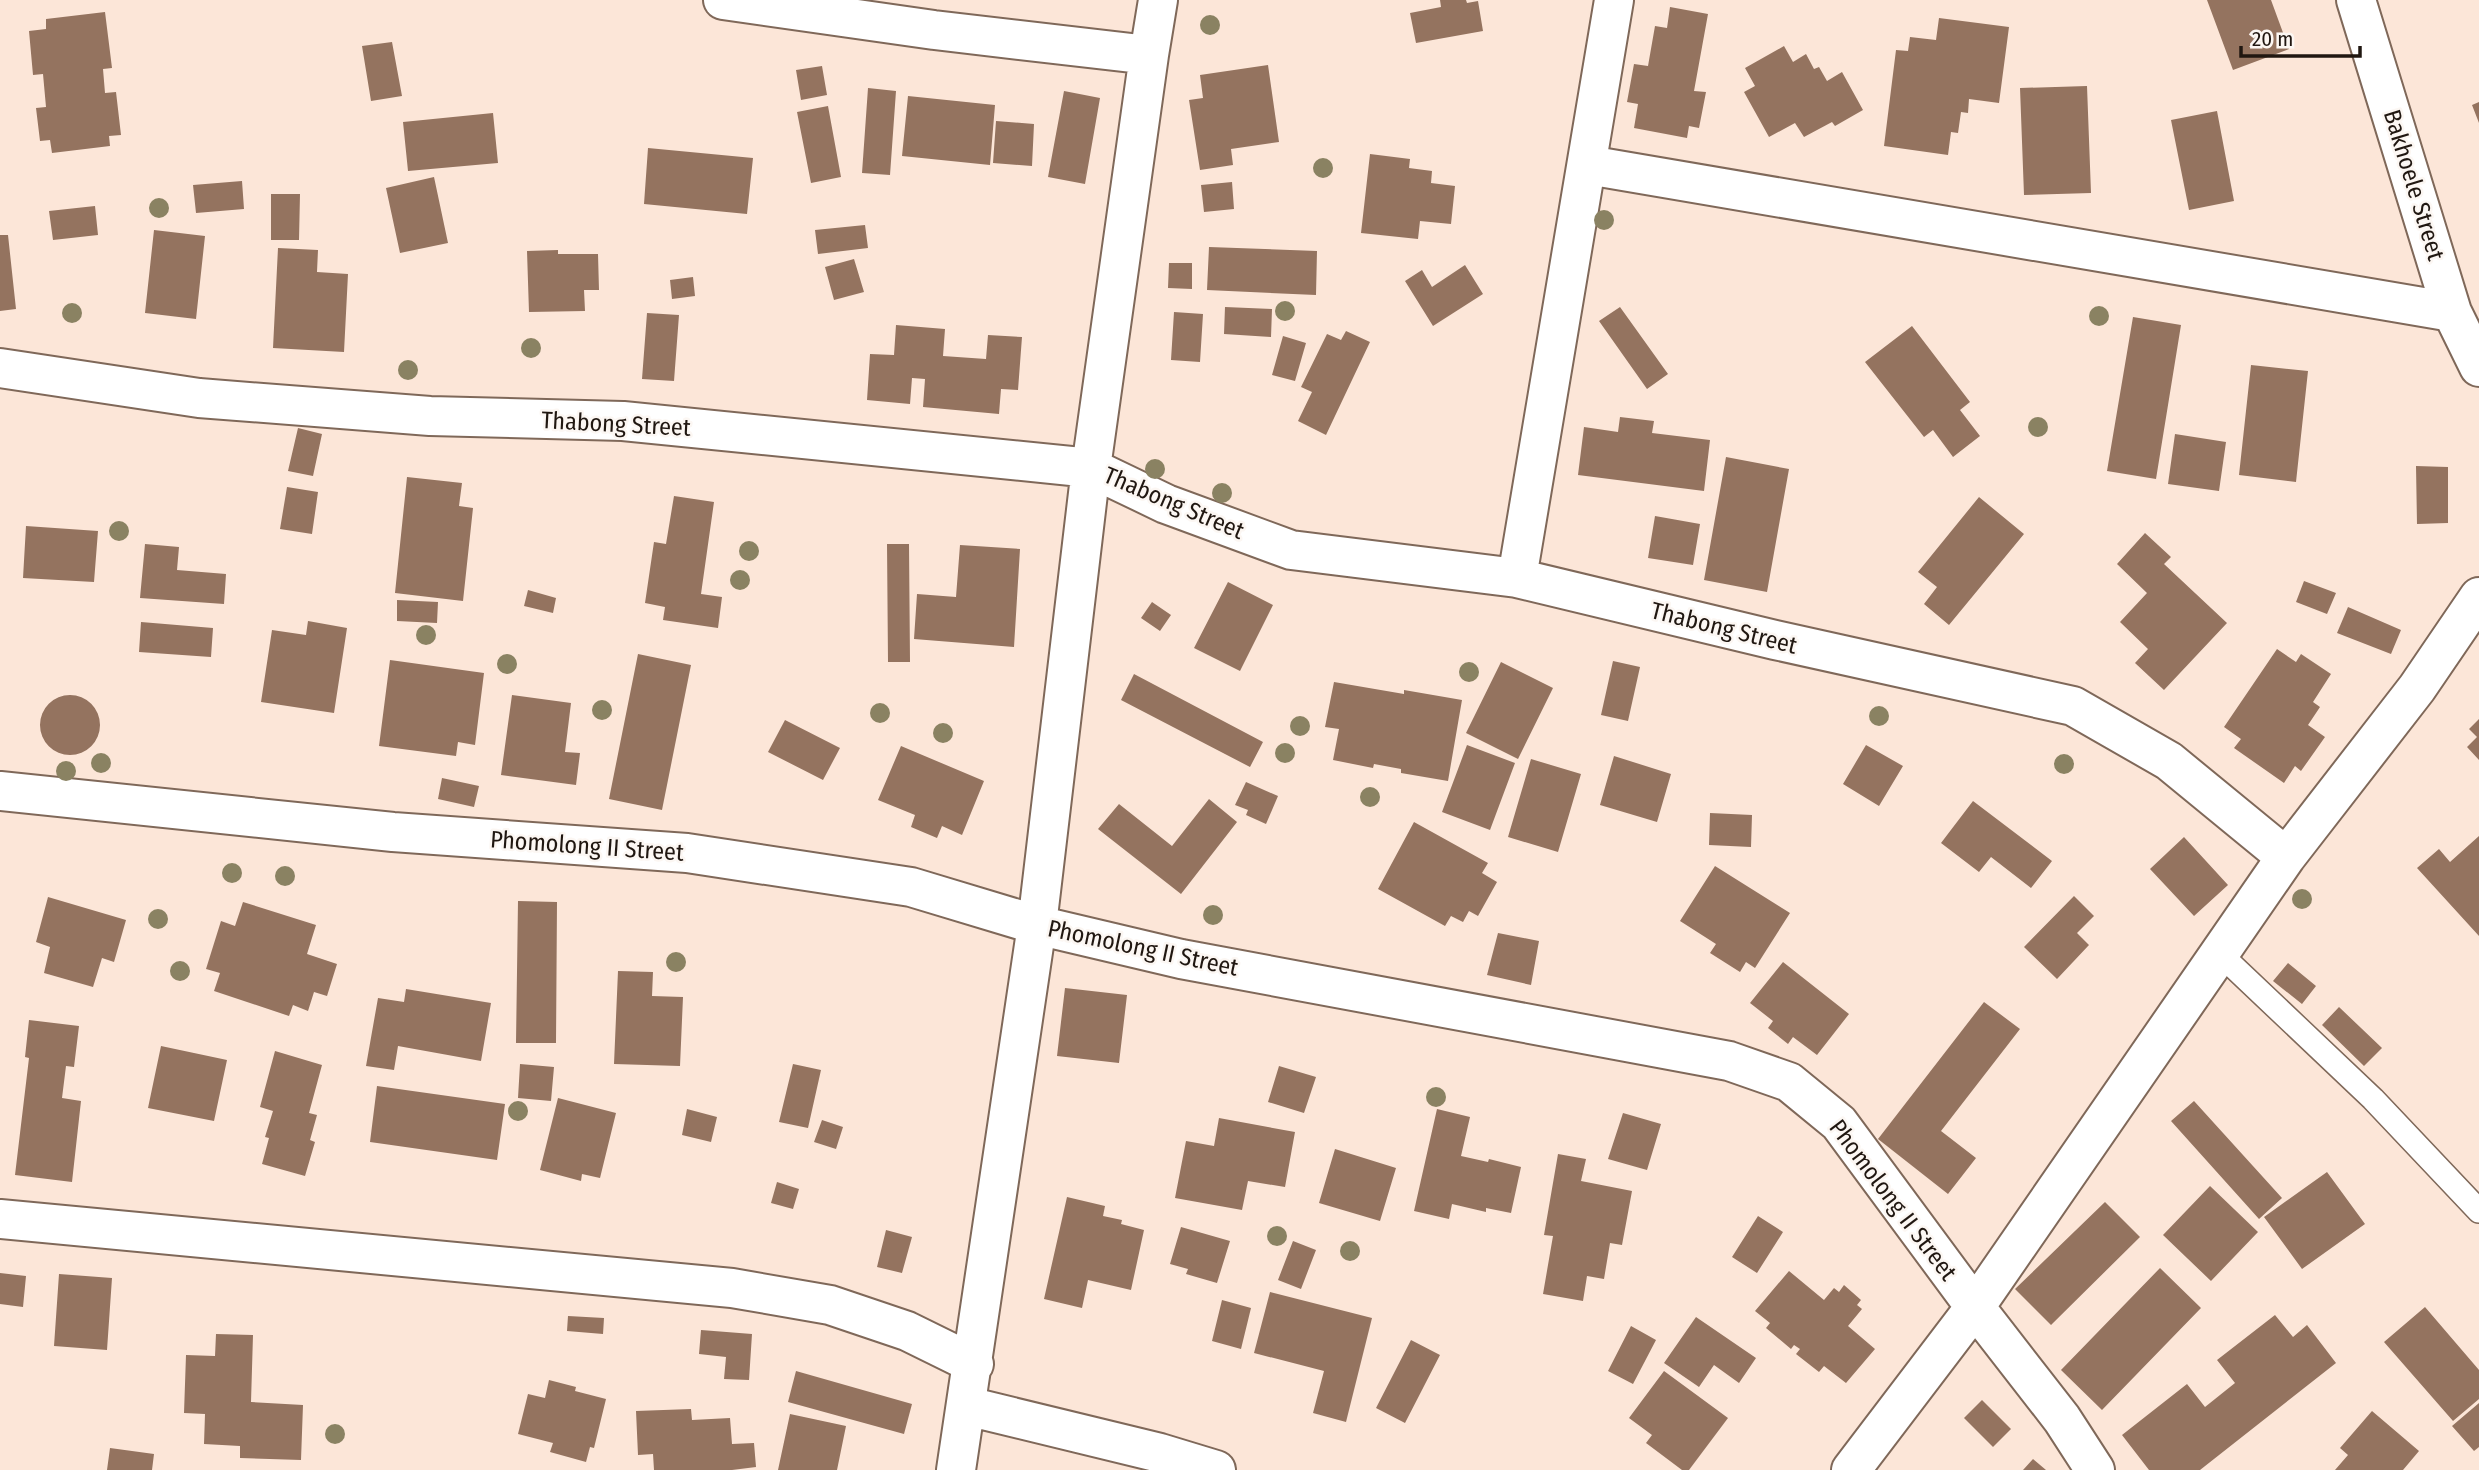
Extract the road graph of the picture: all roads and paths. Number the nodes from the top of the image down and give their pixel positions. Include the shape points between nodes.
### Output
1 (723, 0) edge
2 (1158, 0) edge
3 (1614, 0) edge
4 (2356, 0) edge
5 (1149, 55) junction
6 (1588, 165) junction
7 (2452, 312) junction
8 (2479, 367) edge
9 (0, 368) edge
10 (1091, 468) junction
11 (1517, 578) junction
12 (2479, 597) edge
13 (0, 791) edge
14 (2286, 857) junction
15 (1037, 925) junction
16 (2220, 953) junction
17 (2479, 1211) edge
18 (0, 1219) edge
19 (1975, 1307) junction
20 (974, 1364) junction
21 (967, 1406) junction
22 (956, 1470) edge
23 (1216, 1470) edge
24 (1851, 1470) edge
25 (2095, 1470) edge

1 - 5 street
2 - 5 street
3 - 6 street
4 - 7 street, Bakhoele Street
5 - 10 street
6 - 7 street
6 - 11 street
7 - 8 street, Bakhoele Street
9 - 10 street, Thabong Street via 199,398 430,416 622,421
10 - 11 street, Thabong Street via 1166,504 1291,550
10 - 15 street
11 - 14 street, Thabong Street via 2073,706 2169,761
12 - 14 street via 2417,688
13 - 15 street, Phomolong II Street via 393,832 687,853 911,887
14 - 16 street
15 - 19 street, Phomolong II Street via 1181,959 1729,1061 1789,1082 1839,1123
15 - 20 street
16 - 17 lane via 2373,1099
16 - 19 street
18 - 20 street via 732,1288 830,1306 907,1331
19 - 24 street
19 - 25 street, Phomolong II Street via 2062,1419
20 - 21 street
21 - 22 street
21 - 23 street

